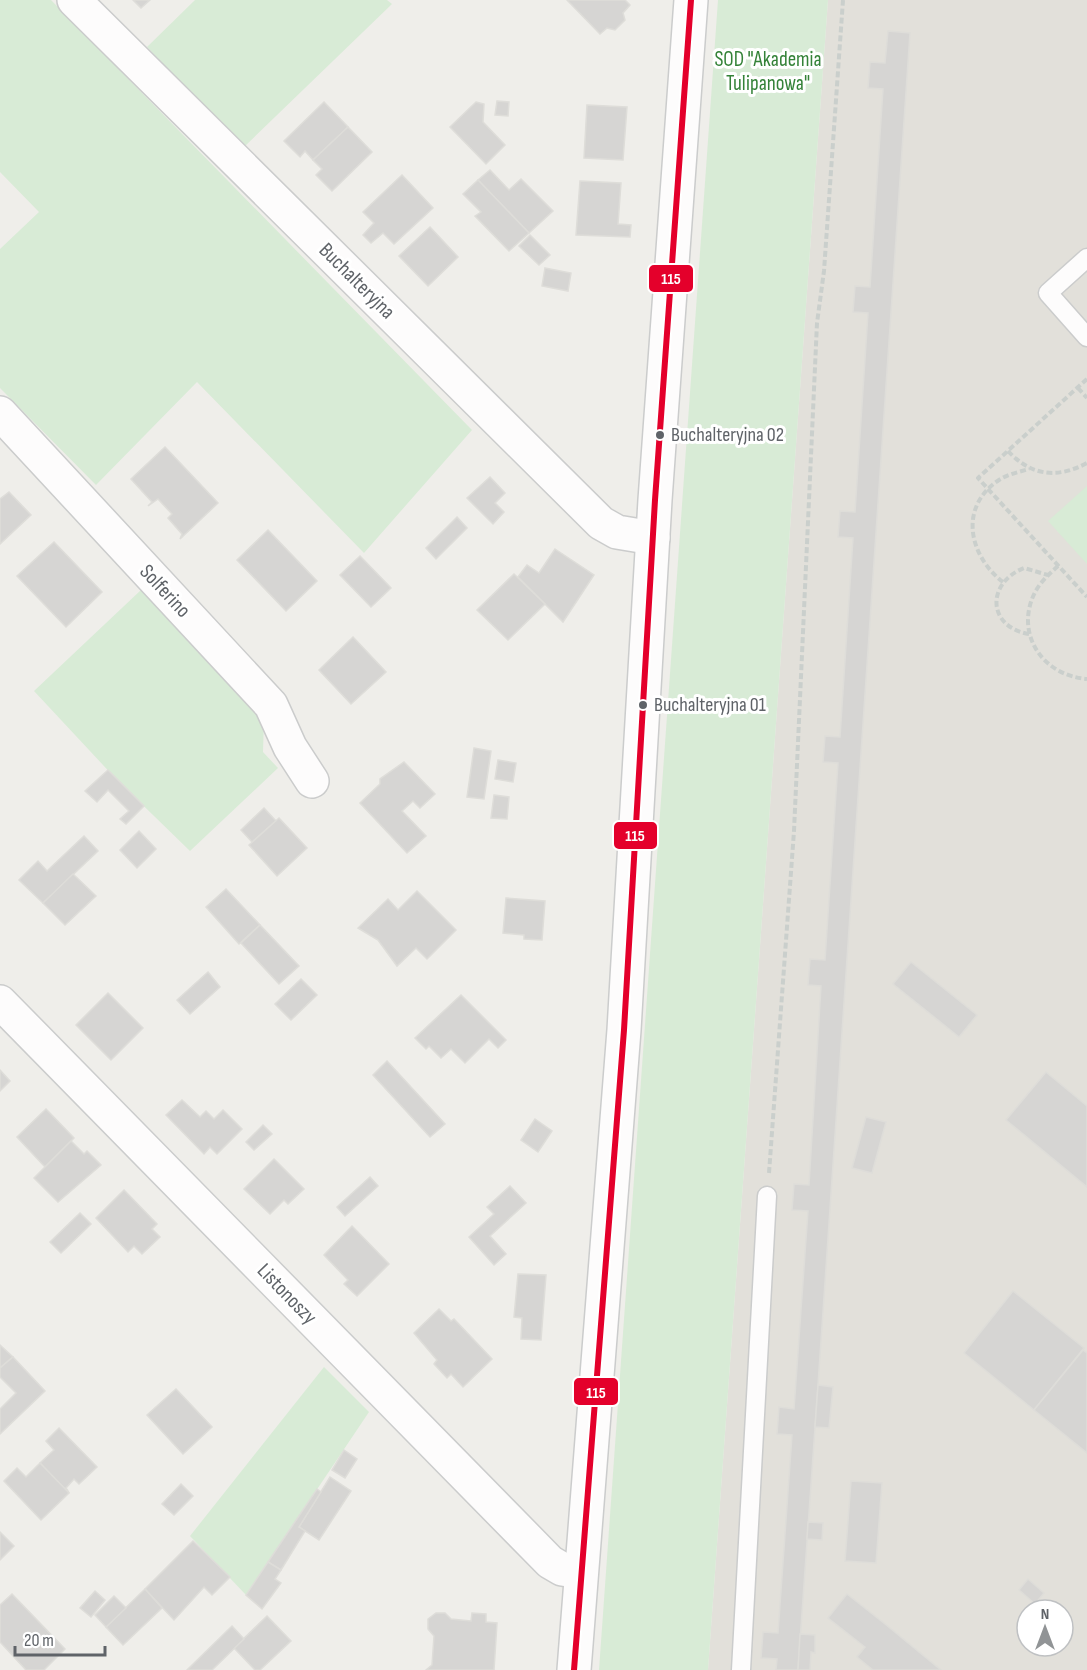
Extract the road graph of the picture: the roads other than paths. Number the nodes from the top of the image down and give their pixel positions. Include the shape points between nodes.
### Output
1 (74, 0) edge
2 (691, 0) edge
3 (1087, 258) edge
4 (1087, 337) edge
5 (0, 413) edge
6 (653, 538) junction
7 (312, 781) dead end
8 (0, 1002) edge
9 (767, 1196) road end
10 (581, 1572) junction
11 (574, 1670) edge
12 (741, 1670) edge

1 - 6 street, Buchalteryjna via 601,523 617,532
2 - 6 street
3 - 4 lane via 1048,293
5 - 7 street, Solferino via 271,705 290,747
6 - 10 street via 624,1030
8 - 10 street, Listonoszy via 550,1562
9 - 12 lane
10 - 11 street

